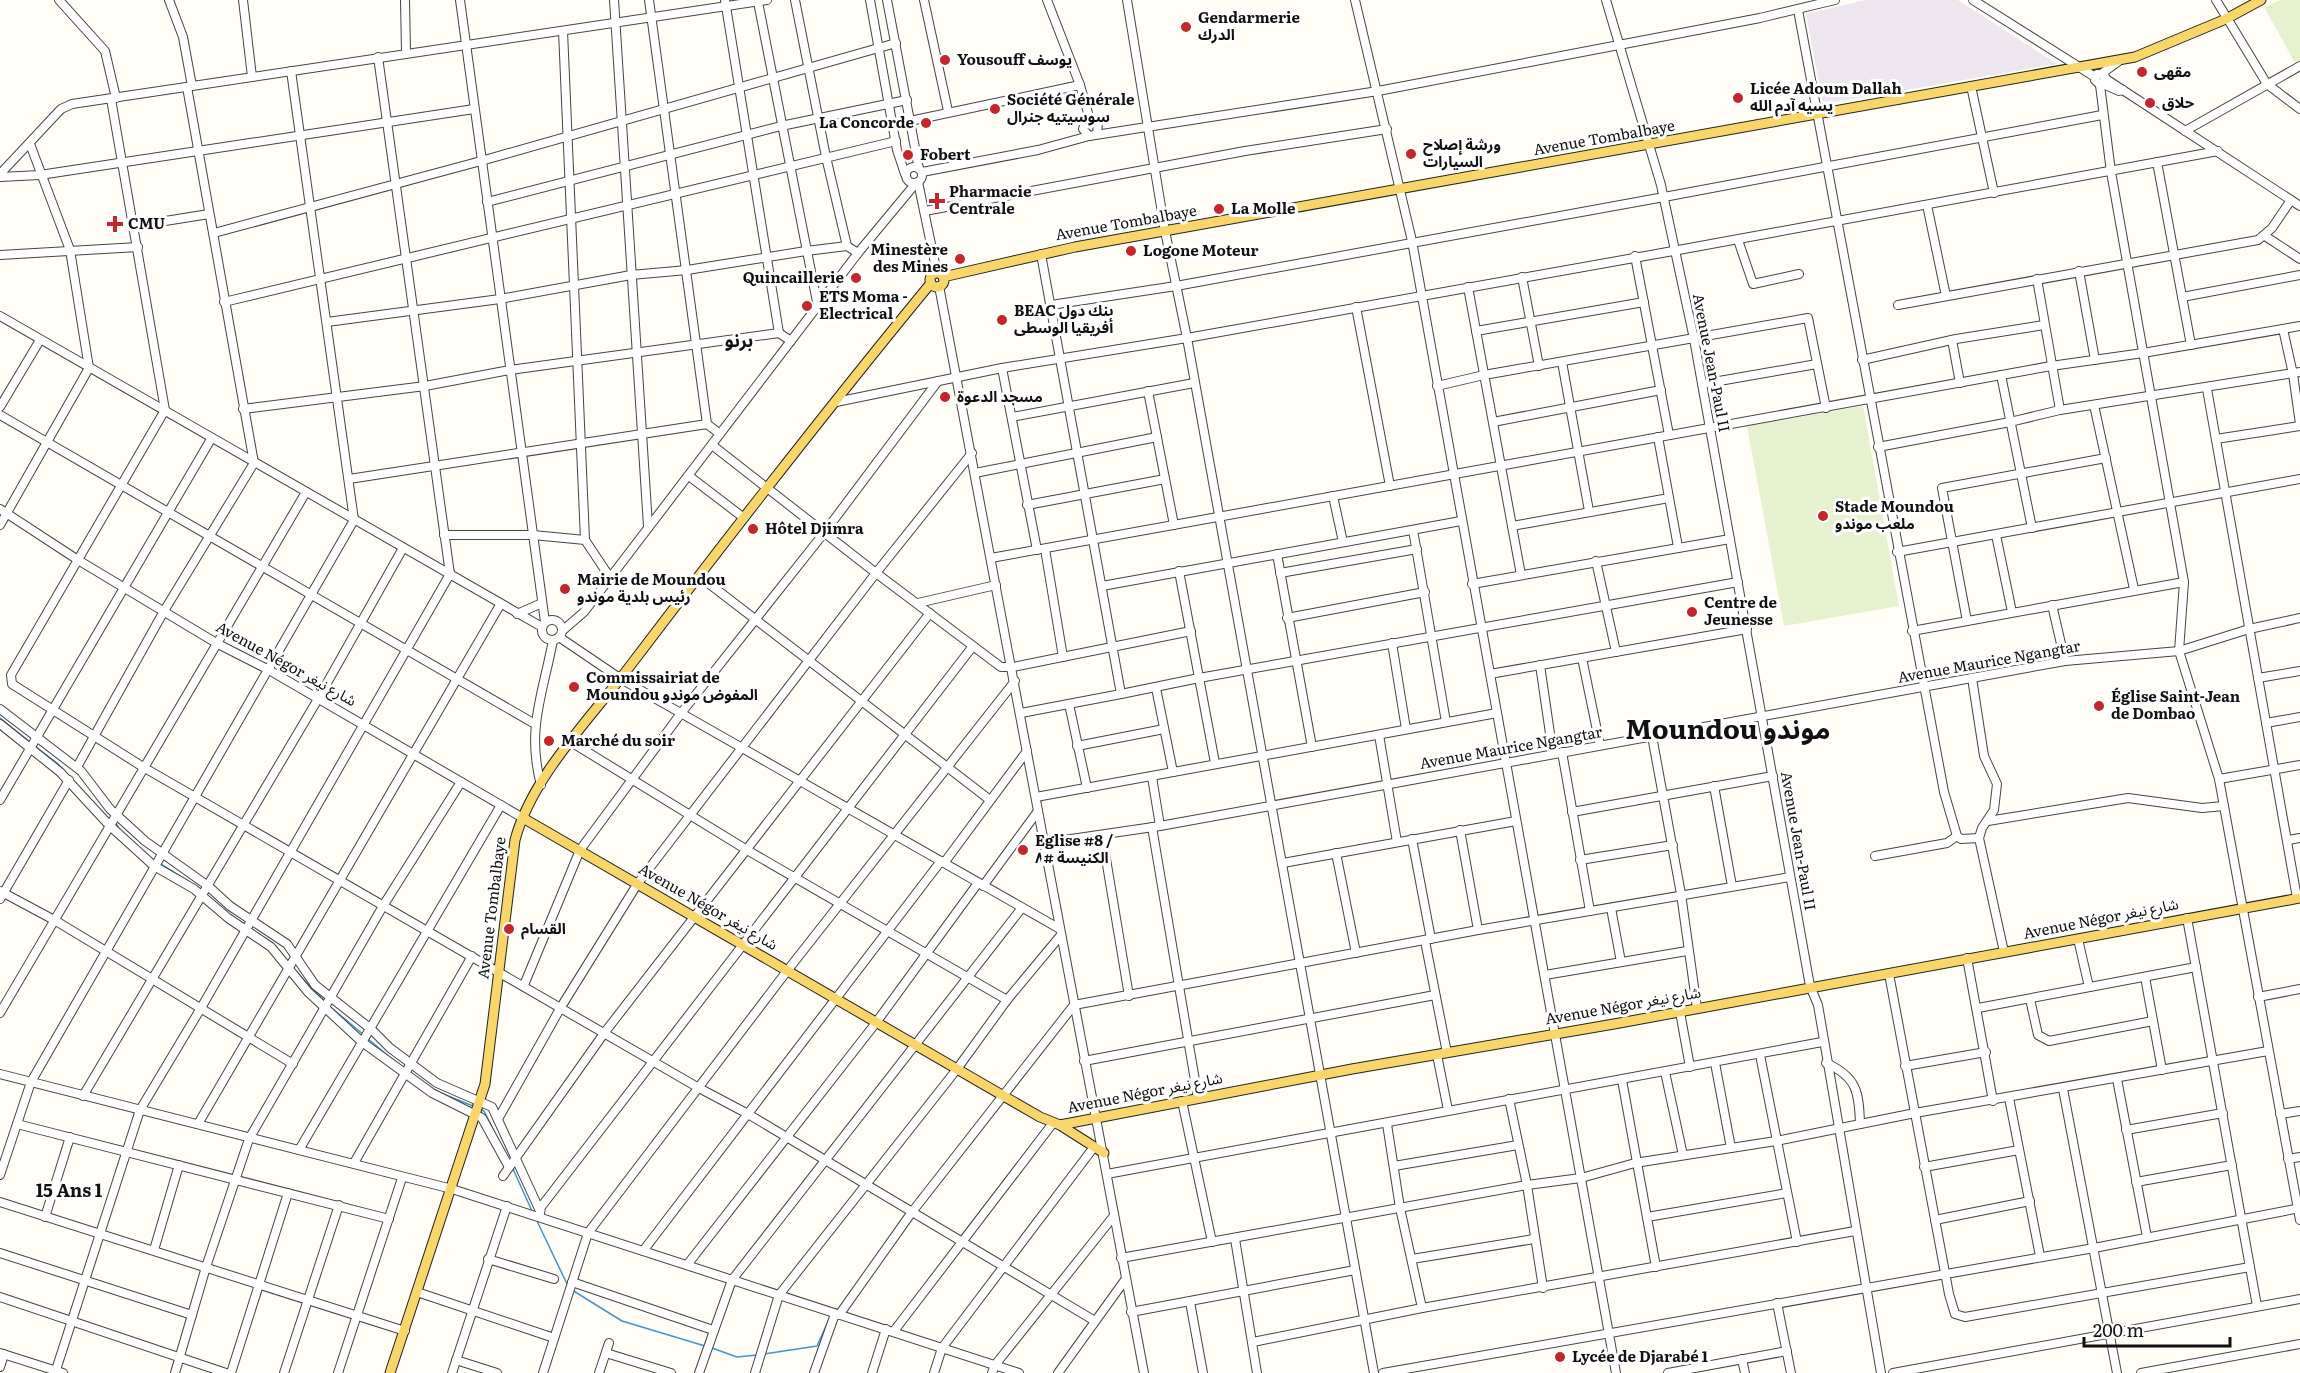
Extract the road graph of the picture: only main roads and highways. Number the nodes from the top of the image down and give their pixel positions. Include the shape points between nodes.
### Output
1 (2261, 0) edge
2 (523, 818) junction
3 (2299, 898) edge
4 (1057, 1124) junction
5 (1104, 1153) road end
6 (390, 1373) edge

1 - 2 main road, Avenue Tombalbaye via 2159,50 2118,62 2078,66 1165,231 1041,254 937,280 767,488 571,742
2 - 4 main road, Avenue Négor شارع نيغر via 914,1046
2 - 6 main road, Avenue Tombalbaye via 515,840 488,1064 479,1103
3 - 4 main road, Avenue Négor شارع نيغر
4 - 5 main road

